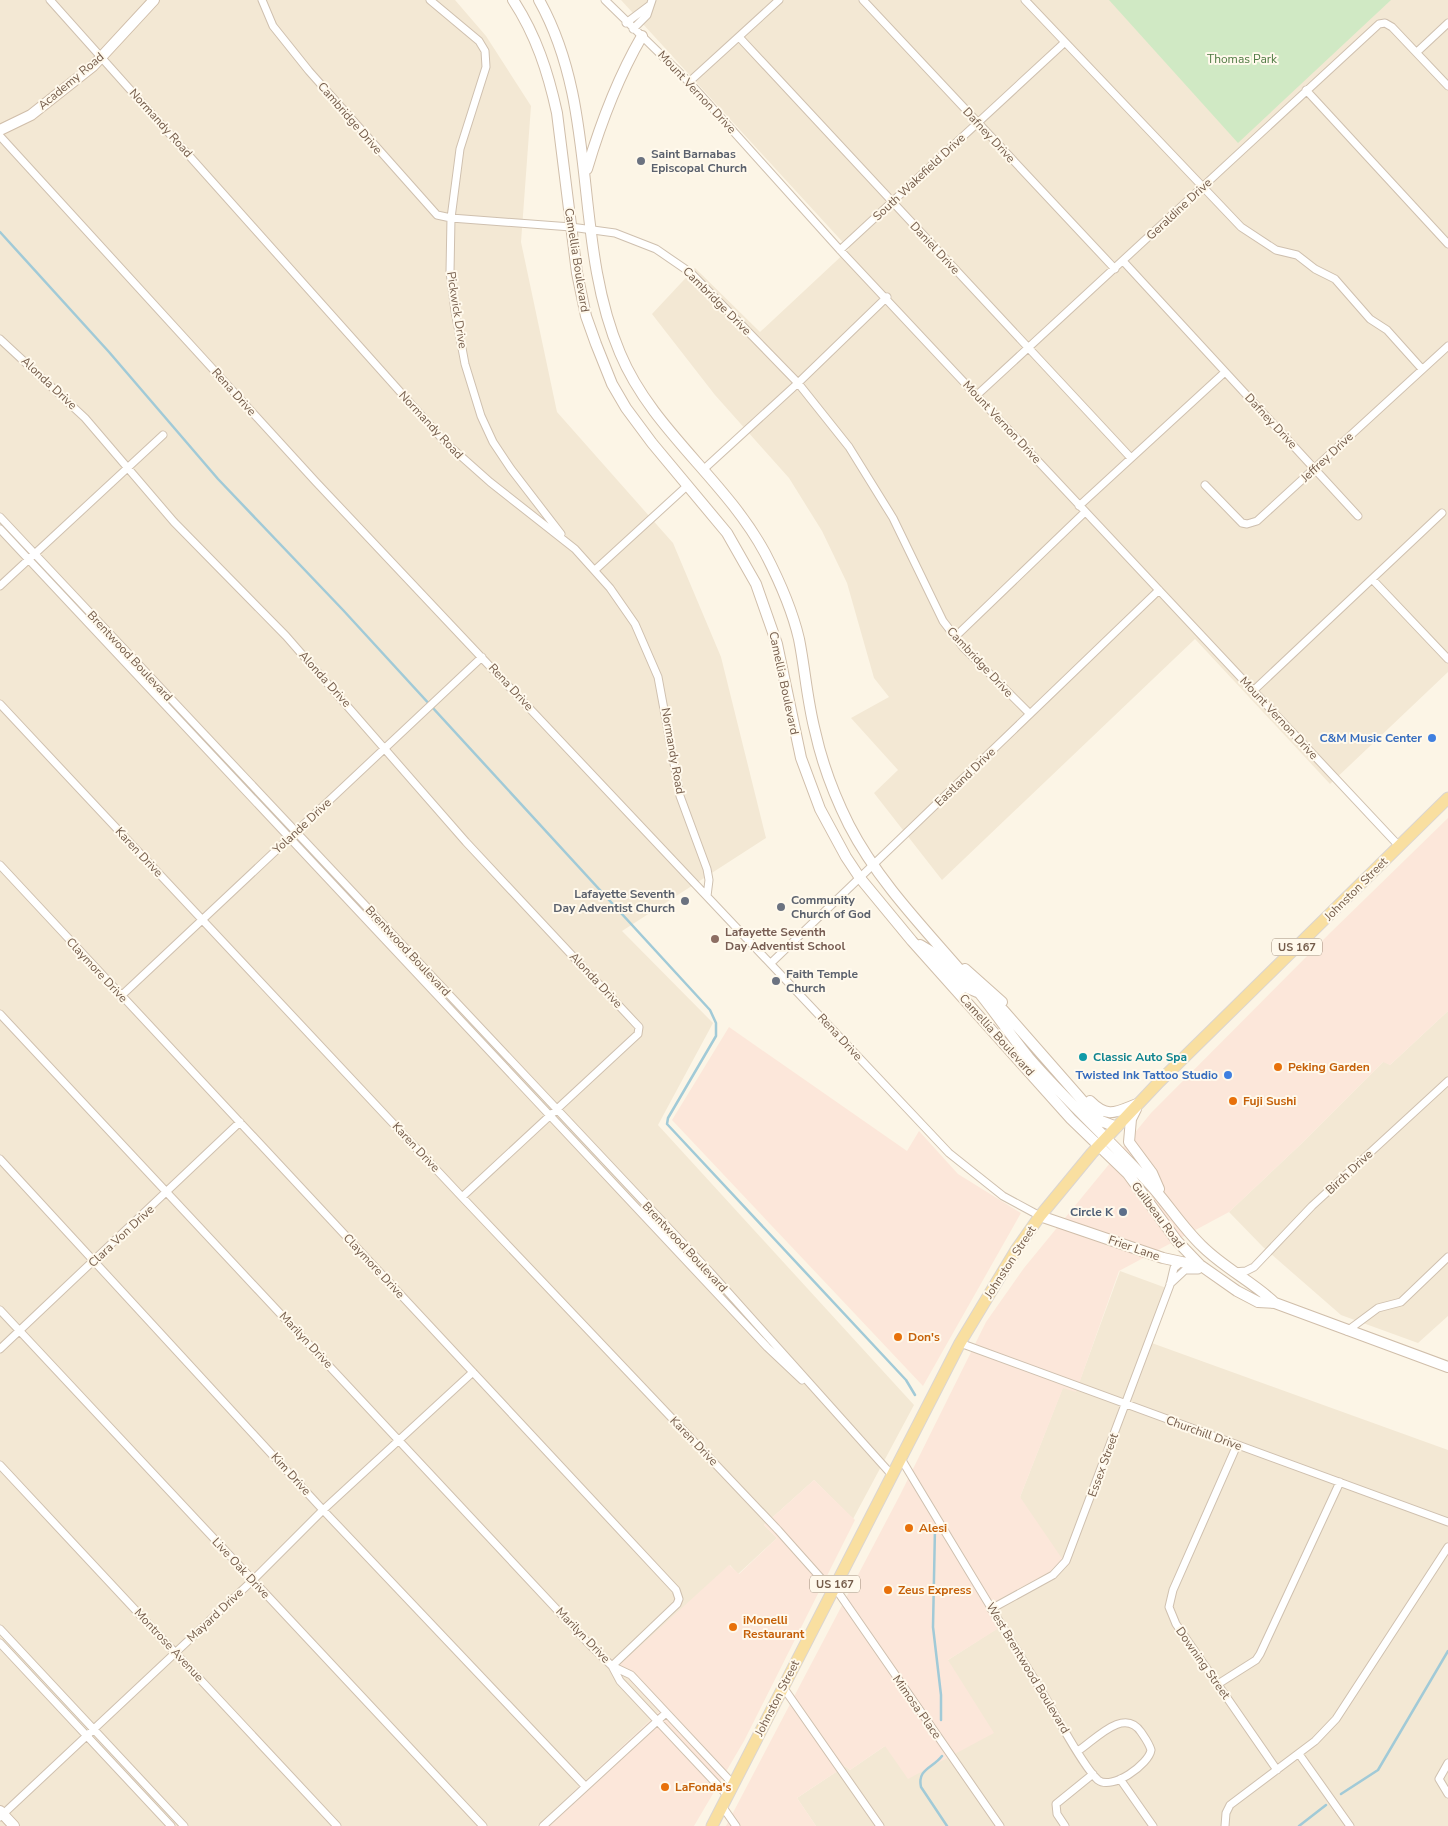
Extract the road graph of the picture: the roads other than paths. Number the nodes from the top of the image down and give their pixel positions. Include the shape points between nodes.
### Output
1 (50, 0) edge
2 (154, 0) edge
3 (262, 0) edge
4 (430, 0) edge
5 (513, 0) edge
6 (539, 0) edge
7 (605, 0) edge
8 (780, 0) edge
9 (863, 0) edge
10 (1025, 0) edge
11 (651, 3) edge
12 (1448, 22) edge
13 (626, 23) junction
14 (633, 29) junction
15 (642, 36) junction
16 (739, 37) junction
17 (1064, 43) junction
18 (1417, 52) junction
19 (102, 58) junction
20 (689, 82) junction
21 (1448, 86) edge
22 (1306, 90) junction
23 (978, 123) junction
24 (0, 130) edge
25 (0, 136) edge
26 (586, 172) junction
27 (1202, 188) junction
28 (892, 201) junction
29 (451, 218) junction
30 (571, 226) junction
31 (590, 229) junction
32 (1448, 244) edge
33 (840, 250) junction
34 (1123, 261) junction
35 (1114, 269) junction
36 (887, 297) junction
37 (0, 339) edge
38 (1448, 346) edge
39 (1028, 348) junction
40 (1422, 369) junction
41 (1224, 372) junction
42 (798, 383) junction
43 (977, 395) junction
44 (163, 435) dead end
45 (1131, 458) junction
46 (128, 466) junction
47 (704, 469) junction
48 (1315, 469) junction
49 (688, 485) junction
50 (1205, 485) dead end
51 (1079, 506) junction
52 (1086, 512) junction
53 (1442, 513) dead end
54 (1358, 516) dead end
55 (0, 517) edge
56 (0, 529) edge
57 (569, 544) junction
58 (31, 556) junction
59 (594, 570) junction
60 (1372, 579) junction
61 (0, 586) edge
62 (1159, 590) junction
63 (955, 637) junction
64 (482, 657) junction
65 (1448, 659) edge
66 (1253, 691) junction
67 (0, 704) edge
68 (1030, 714) junction
69 (384, 748) junction
70 (1448, 798) edge
71 (296, 832) junction
72 (290, 838) junction
73 (1399, 846) junction
74 (0, 865) edge
75 (873, 866) junction
76 (860, 878) junction
77 (707, 896) junction
78 (202, 920) junction
79 (912, 941) junction
80 (952, 960) junction
81 (771, 963) junction
82 (981, 994) junction
83 (121, 996) junction
84 (0, 1014) edge
85 (1448, 1080) edge
86 (1138, 1104) junction
87 (553, 1112) junction
88 (240, 1122) junction
89 (1117, 1127) junction
90 (1102, 1142) junction
91 (0, 1159) edge
92 (167, 1193) junction
93 (462, 1197) junction
94 (1164, 1199) junction
95 (1040, 1216) junction
96 (1448, 1257) edge
97 (94, 1261) junction
98 (1181, 1262) junction
99 (1200, 1266) junction
100 (1254, 1267) junction
101 (1209, 1272) junction
102 (1233, 1272) junction
103 (1170, 1284) junction
104 (1256, 1288) junction
105 (1275, 1303) junction
106 (0, 1310) edge
107 (19, 1330) junction
108 (1347, 1331) junction
109 (960, 1343) junction
110 (0, 1348) edge
111 (1448, 1367) edge
112 (473, 1372) junction
113 (1125, 1404) junction
114 (400, 1440) junction
115 (1237, 1445) junction
116 (900, 1457) junction
117 (0, 1465) edge
118 (891, 1474) junction
119 (1340, 1482) junction
120 (324, 1510) junction
121 (1448, 1522) edge
122 (1448, 1547) edge
123 (252, 1580) junction
124 (833, 1589) junction
125 (991, 1609) junction
126 (0, 1630) edge
127 (0, 1643) edge
128 (175, 1652) junction
129 (33, 1665) junction
130 (612, 1666) junction
131 (26, 1671) junction
132 (1218, 1684) junction
133 (783, 1687) junction
134 (666, 1712) junction
135 (657, 1720) junction
136 (94, 1730) junction
137 (87, 1736) junction
138 (1078, 1751) junction
139 (1299, 1754) junction
140 (1448, 1763) edge
141 (1278, 1770) junction
142 (1094, 1774) junction
143 (1120, 1779) junction
144 (733, 1784) junction
145 (585, 1786) junction
146 (1448, 1794) edge
147 (725, 1800) junction
148 (162, 1802) junction
149 (155, 1809) junction
150 (1, 1814) edge
151 (14, 1826) edge
152 (171, 1826) edge
153 (184, 1826) edge
154 (337, 1826) edge
155 (483, 1826) edge
156 (543, 1826) edge
157 (712, 1826) edge
158 (736, 1826) edge
159 (880, 1826) edge
160 (1000, 1826) edge
161 (1065, 1826) edge
162 (1152, 1826) edge
163 (1226, 1826) edge
164 (1350, 1826) edge

1 - 19 street, Normandy Road
2 - 19 main road, Academy Road
3 - 29 street, Cambridge Drive via 273,26 309,71 431,210
4 - 29 street, Pickwick Drive via 479,41 485,51 486,67 460,149
5 - 30 main road, Camellia Boulevard via 542,55 552,91
6 - 26 main road, Camellia Boulevard via 567,69
7 - 13 street, Mount Vernon Drive
8 - 16 street
9 - 23 street, Dafney Drive
10 - 17 street
11 - 13 street
11 - 14 street via 647,15
12 - 18 street
13 - 14 street, Mount Vernon Drive
14 - 15 street, Mount Vernon Drive
15 - 20 street, Mount Vernon Drive
15 - 26 main road via 623,69 605,112
16 - 20 street
16 - 28 street, Daniel Drive
17 - 23 street, South Wakefield Drive
17 - 27 street
18 - 21 street
18 - 22 street, Geraldine Drive via 1392,27 1382,23
19 - 24 main road, Academy Road via 31,114
19 - 57 street, Normandy Road via 445,442
20 - 33 street, Mount Vernon Drive
22 - 27 street, Geraldine Drive
22 - 32 street
23 - 28 street, South Wakefield Drive
23 - 35 street, Dafney Drive
25 - 64 street, Rena Drive via 316,482
26 - 31 main road, Camellia Boulevard
27 - 34 street, Geraldine Drive
27 - 40 street via 1240,227 1276,250 1297,255 1335,279 1370,320 1387,330
28 - 33 street, South Wakefield Drive
28 - 39 street, Daniel Drive
29 - 30 street, Cambridge Drive
29 - 57 street, Pickwick Drive via 450,272 454,311 481,416 511,469
30 - 31 street, Cambridge Drive
30 - 49 main road, Camellia Boulevard via 586,316 612,384 652,443
31 - 42 street, Cambridge Drive via 637,241 677,262 707,288
31 - 47 main road, Camellia Boulevard via 604,305 629,372 662,423
33 - 36 street, Mount Vernon Drive
34 - 35 street, Geraldine Drive
34 - 41 street, Dafney Drive
35 - 39 street, Geraldine Drive
36 - 42 street
36 - 43 street, Mount Vernon Drive
37 - 46 street, Alonda Drive via 85,418
38 - 40 street, Jeffrey Drive
39 - 43 street, Geraldine Drive
39 - 45 street, Daniel Drive
40 - 48 street, Jeffrey Drive
41 - 45 street
41 - 48 street, Dafney Drive
42 - 47 street
42 - 63 street, Cambridge Drive via 867,474 943,621
43 - 51 street, Mount Vernon Drive
44 - 46 street
45 - 51 street
46 - 58 street
46 - 69 street, Alonda Drive via 174,522 286,636
47 - 75 main road, Camellia Boulevard via 739,511 784,591 798,638 810,711 824,764 843,813
48 - 50 street, Jeffrey Drive via 1252,524 1242,523
48 - 54 street, Dafney Drive
49 - 59 street
49 - 76 main road, Camellia Boulevard via 726,533 759,591 778,644 801,758 826,822
51 - 52 street, Mount Vernon Drive
52 - 62 street, Mount Vernon Drive
52 - 63 street
53 - 60 street
55 - 58 street, Brentwood Boulevard
56 - 58 street, Brentwood Boulevard
57 - 59 street, Normandy Road
58 - 61 street
58 - 71 street, Brentwood Boulevard
58 - 72 street, Brentwood Boulevard
59 - 77 street, Normandy Road via 623,606 653,661 664,699 680,796 707,869
60 - 65 street
60 - 66 street
62 - 66 street, Mount Vernon Drive
62 - 68 street, Eastland Drive
63 - 68 street, Cambridge Drive
64 - 69 street, Yolande Drive
64 - 77 street, Rena Drive
66 - 73 street, Mount Vernon Drive
67 - 78 street, Karen Drive
68 - 75 street, Eastland Drive
69 - 71 street, Yolande Drive
69 - 87 street, Alonda Drive via 639,1030
70 - 73 main road, Johnston Street / US 167
71 - 72 street, Yolande Drive
71 - 87 street, Brentwood Boulevard
72 - 78 street, Yolande Drive
72 - 87 street, Brentwood Boulevard
73 - 86 main road, Johnston Street / US 167
74 - 83 street, Claymore Drive
75 - 76 street, Eastland Drive
75 - 80 main road, Camellia Boulevard
76 - 79 main road, Camellia Boulevard
76 - 81 street, Eastland Drive
77 - 81 street, Rena Drive
78 - 83 street, Yolande Drive
78 - 93 street, Karen Drive
79 - 82 main road via 930,951 963,986
79 - 90 main road, Camellia Boulevard via 1071,1119
80 - 82 main road, Camellia Boulevard
80 - 86 main road via 977,978 1018,1018 1098,1109 1115,1113
81 - 95 street, Rena Drive via 963,1166 1003,1196
82 - 89 main road via 1002,1010 1099,1119
82 - 90 main road, Camellia Boulevard via 1029,1057
83 - 88 street, Claymore Drive
84 - 92 street, Marilyn Drive
85 - 100 street, Birch Drive via 1312,1206
86 - 89 main road, Johnston Street / US 167
86 - 94 main road via 1131,1119 1129,1142 1152,1173
87 - 93 street
87 - 118 street, Brentwood Boulevard via 788,1357
88 - 92 street, Clara Von Drive
88 - 112 street, Claymore Drive
89 - 90 main road, Johnston Street / US 167
90 - 94 main road, Guilbeau Road
90 - 95 main road, Johnston Street / US 167
90 - 99 main road, Guilbeau Road via 1167,1229
91 - 97 street, Kim Drive
92 - 97 street, Clara Von Drive
92 - 114 street, Marilyn Drive
93 - 124 street, Karen Drive
94 - 102 main road, Guilbeau Road via 1193,1238
95 - 98 main road, Frier Lane
95 - 109 main road, Johnston Street / US 167
96 - 108 street via 1401,1302 1378,1308
97 - 107 street, Clara Von Drive
97 - 120 street, Kim Drive
98 - 99 main road, Frier Lane
98 - 103 street, Essex Street via 1174,1268
99 - 101 main road, Guilbeau Road
99 - 104 main road, Frier Lane via 1216,1268 1238,1284
100 - 102 street
100 - 104 street
101 - 103 street via 1185,1270
101 - 105 main road, Guilbeau Road via 1258,1302
102 - 104 main road, Guilbeau Road
103 - 113 street, Essex Street
104 - 105 main road, Guilbeau Road
105 - 108 main road, Guilbeau Road
106 - 107 street, Live Oak Drive
107 - 110 street, Clara Von Drive
107 - 123 street, Live Oak Drive
108 - 111 main road, Guilbeau Road
109 - 113 street, Churchill Drive
109 - 116 main road, Johnston Street / US 167
112 - 114 street, Mayard Drive
112 - 130 street, Claymore Drive via 677,1592 677,1604
113 - 115 street, Churchill Drive
113 - 125 street, Essex Street via 1066,1561 1053,1575
114 - 120 street, Mayard Drive
114 - 130 street, Marilyn Drive
115 - 119 street, Churchill Drive
115 - 132 street, Downing Street via 1169,1602 1176,1624
116 - 118 main road, Johnston Street / US 167
116 - 125 street, West Brentwood Boulevard
117 - 128 street, Montrose Avenue
118 - 124 main road, Johnston Street / US 167
119 - 121 street, Churchill Drive
119 - 132 street via 1260,1654 1256,1660
120 - 123 street, Mayard Drive
120 - 145 street, Kim Drive
122 - 139 street via 1336,1718
123 - 128 street, Mayard Drive
123 - 155 street, Live Oak Drive
124 - 133 main road, Johnston Street / US 167
124 - 160 street, Mimosa Place
125 - 138 street, West Brentwood Boulevard
126 - 129 street
127 - 131 street
128 - 136 street, Mayard Drive
128 - 154 street, Montrose Avenue
129 - 131 street
129 - 136 street
130 - 134 street, Marilyn Drive via 631,1675
130 - 135 street, Marilyn Drive via 620,1681
131 - 137 street
132 - 141 street, Downing Street
133 - 144 main road, Johnston Street / US 167
133 - 159 street
134 - 135 street
134 - 144 street, Marilyn Drive
135 - 145 street
135 - 147 street, Marilyn Drive
136 - 137 street, Mayard Drive
136 - 148 street
137 - 149 street
137 - 150 street, Mayard Drive
138 - 142 street, West Brentwood Boulevard
138 - 143 street via 1118,1723 1132,1722 1149,1745 1150,1755 1145,1763
139 - 141 street
139 - 164 street
140 - 146 street via 1440,1779
141 - 163 street via 1230,1805
142 - 143 street via 1105,1783
142 - 161 street via 1058,1800 1056,1811
143 - 162 street
144 - 147 main road, Johnston Street / US 167
145 - 156 street
147 - 157 main road, Johnston Street / US 167
147 - 158 street, Marilyn Drive
148 - 149 street
148 - 153 street
149 - 152 street
150 - 151 main road

